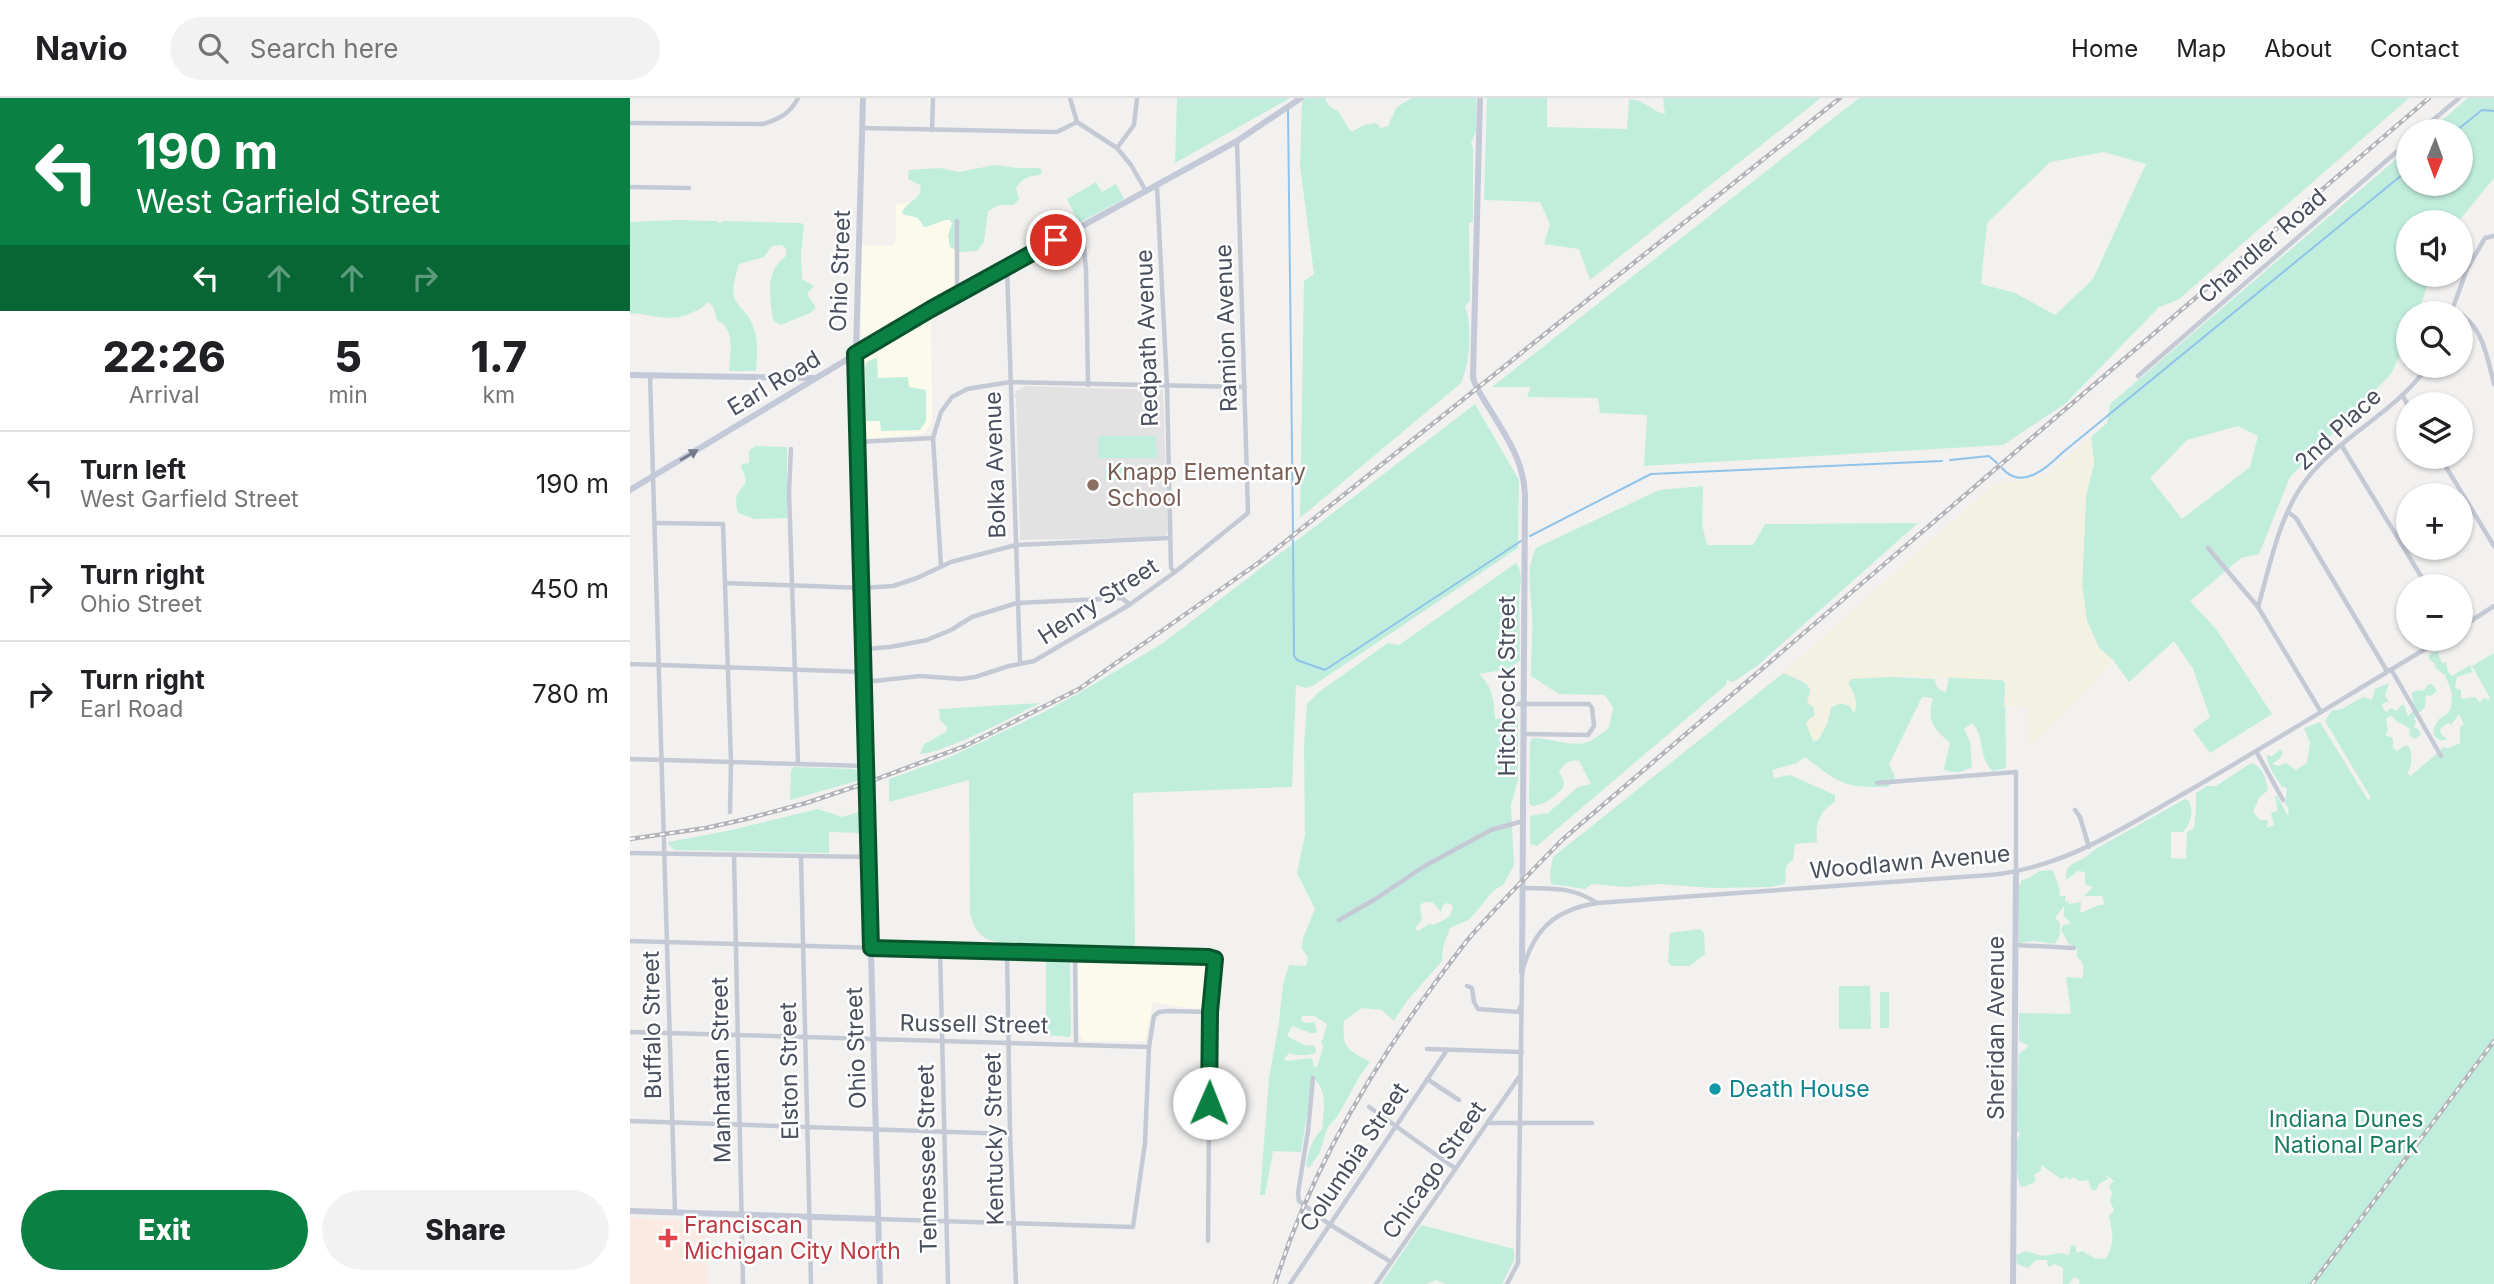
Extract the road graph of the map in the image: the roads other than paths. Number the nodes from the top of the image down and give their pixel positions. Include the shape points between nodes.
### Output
1 (798, 98) edge
2 (863, 98) edge
3 (933, 98) edge
4 (1070, 98) edge
5 (1136, 98) edge
6 (1301, 98) edge
7 (1480, 98) edge
8 (2459, 98) edge
9 (2434, 119) edge
10 (1077, 122) junction
11 (630, 123) edge
12 (862, 128) junction
13 (932, 130) junction
14 (1237, 141) junction
15 (1117, 148) junction
16 (2396, 152) edge
17 (630, 187) edge
18 (1157, 187) junction
19 (689, 188) dead end
20 (1147, 191) junction
21 (957, 221) dead end
22 (1080, 227) junction
23 (2494, 236) edge
24 (1007, 267) junction
25 (957, 294) junction
26 (2456, 301) edge
27 (2473, 324) edge
28 (855, 354) junction
29 (630, 374) edge
30 (650, 375) junction
31 (2138, 376) dead end
32 (816, 378) junction
33 (2419, 378) edge
34 (1010, 383) junction
35 (2494, 384) edge
36 (1088, 385) junction
37 (1167, 386) junction
38 (1245, 387) junction
39 (2405, 392) edge
40 (2396, 400) edge
41 (933, 438) junction
42 (857, 442) junction
43 (2342, 446) junction
44 (791, 449) dead end
45 (2447, 469) edge
46 (654, 475) junction
47 (630, 490) edge
48 (2288, 512) junction
49 (1248, 513) joint
50 (656, 523) junction
51 (1170, 538) junction
52 (1016, 545) junction
53 (2494, 546) edge
54 (2208, 548) dead end
55 (941, 566) junction
56 (1175, 572) junction
57 (2420, 574) edge
58 (725, 583) junction
59 (793, 585) junction
60 (862, 588) junction
61 (1017, 603) junction
62 (1129, 605) junction
63 (2494, 606) edge
64 (2258, 607) junction
65 (2473, 620) edge
66 (864, 649) junction
67 (2421, 651) edge
68 (1020, 663) junction
69 (630, 664) edge
70 (659, 665) junction
71 (728, 668) junction
72 (796, 670) junction
73 (2389, 670) junction
74 (865, 672) junction
75 (865, 682) junction
76 (1524, 703) junction
77 (1503, 705) dead end
78 (2321, 712) junction
79 (1524, 734) junction
80 (2256, 751) junction
81 (2441, 756) dead end
82 (630, 759) edge
83 (662, 760) junction
84 (731, 762) junction
85 (798, 764) junction
86 (866, 766) junction
87 (1877, 783) dead end
88 (2283, 800) dead end
89 (2075, 810) dead end
90 (730, 812) dead end
91 (1523, 821) junction
92 (2089, 848) junction
93 (630, 853) edge
94 (663, 853) junction
95 (734, 855) junction
96 (801, 857) junction
97 (868, 857) junction
98 (2016, 872) junction
99 (1522, 888) junction
100 (1597, 904) junction
101 (1339, 920) dead end
102 (630, 941) edge
103 (667, 942) junction
104 (735, 944) junction
105 (2014, 945) junction
106 (804, 946) junction
107 (871, 948) junction
108 (2074, 948) dead end
109 (940, 950) junction
110 (1007, 951) junction
111 (1075, 953) junction
112 (1522, 972) junction
113 (1467, 986) dead end
114 (1523, 996) junction
115 (1210, 1012) junction
116 (630, 1032) edge
117 (670, 1032) junction
118 (738, 1035) junction
119 (805, 1037) junction
120 (873, 1039) junction
121 (941, 1041) junction
122 (1009, 1043) junction
123 (1076, 1044) junction
124 (1149, 1047) junction
125 (1427, 1049) dead end
126 (1447, 1050) junction
127 (1522, 1052) junction
128 (1520, 1075) junction
129 (1313, 1078) dead end
130 (1427, 1080) junction
131 (1459, 1100) dead end
132 (1369, 1107) dead end
133 (630, 1121) edge
134 (672, 1122) junction
135 (1592, 1123) dead end
136 (740, 1124) junction
137 (1487, 1124) junction
138 (1519, 1124) junction
139 (808, 1126) junction
140 (1395, 1127) junction
141 (876, 1128) junction
142 (944, 1130) junction
143 (1010, 1134) junction
144 (1456, 1169) junction
145 (630, 1211) edge
146 (675, 1212) junction
147 (741, 1214) junction
148 (809, 1217) junction
149 (878, 1219) junction
150 (945, 1220) junction
151 (1013, 1222) junction
152 (1329, 1224) junction
153 (1208, 1241) dead end
154 (1391, 1262) junction
155 (743, 1284) edge
156 (811, 1284) edge
157 (880, 1284) edge
158 (947, 1284) edge
159 (1016, 1284) edge
160 (1290, 1284) edge
161 (1376, 1284) edge
162 (1507, 1284) edge
163 (2013, 1284) edge

1 - 11 street via 788,113 763,124
2 - 12 street, Ohio Street
3 - 13 street
4 - 10 street
5 - 15 street via 1134,125
6 - 14 street, Earl Road
7 - 76 street, Hitchcock Street via 1473,378 1513,447 1525,479
8 - 9 street
10 - 13 street via 1057,132
10 - 15 street
12 - 13 street
12 - 28 street, Ohio Street
14 - 18 street, Earl Road
14 - 38 street, Ramion Avenue
15 - 20 street
16 - 31 street, Chandler Road
17 - 19 street
18 - 20 street, Earl Road
18 - 37 street, Redpath Avenue
20 - 22 street, Earl Road
21 - 25 street
22 - 24 street, Earl Road
22 - 36 street via 1086,270
23 - 26 street via 2484,238 2472,258
24 - 25 street, Earl Road
24 - 34 street, Bolka Avenue
25 - 28 street, Earl Road
27 - 35 street
28 - 32 street, Earl Road
28 - 42 street, Ohio Street
29 - 30 street
30 - 32 street
30 - 46 street, Buffalo Street
46 -> 32 street, Earl Road
33 - 39 street, 2nd Place
34 - 36 street
34 - 41 street via 967,389 952,397 941,412
34 - 52 street, Bolka Avenue
36 - 37 street
37 - 38 street
37 - 51 street, Redpath Avenue
38 - 49 street, Ramion Avenue
40 - 43 street, 2nd Place
41 - 42 street
41 - 55 street
42 - 60 street, Ohio Street
43 - 48 street, 2nd Place via 2303,484
43 - 57 street
44 - 59 street
45 - 53 street
46 - 47 street, Earl Road
46 - 50 street, Buffalo Street
48 - 64 street, 2nd Place
48 - 73 street via 2296,518
49 - 56 street, Henry Street
50 - 58 street via 723,524
50 - 70 street, Buffalo Street
51 - 52 street
51 - 56 street, Redpath Avenue
52 - 55 street
52 - 61 street, Bolka Avenue
54 - 64 street
55 - 60 street via 902,583
56 - 62 street, Henry Street
58 - 59 street
58 - 71 street
59 - 60 street
59 - 72 street
60 - 66 street, Ohio Street
61 - 62 street via 1122,598
61 - 66 street via 972,617 927,639
61 - 68 street, Bolka Avenue
62 - 68 street, Henry Street via 1047,655
63 - 65 street
64 - 78 street
66 - 74 street, Ohio Street
67 - 73 street, Woodlawn Avenue
68 - 75 street, Henry Street via 961,679 920,676
69 - 70 street
70 - 71 street
70 - 83 street, Buffalo Street
71 - 72 street
71 - 84 street
72 - 74 street
72 - 85 street
73 - 78 street, Woodlawn Avenue
73 - 81 street
74 - 75 street, Ohio Street
75 - 86 street, Ohio Street
76 - 77 street
76 - 79 street, Hitchcock Street
76 - 79 street via 1588,704 1594,726 1586,736
78 - 80 street, Woodlawn Avenue
79 - 91 street, Hitchcock Street
80 - 88 street
80 - 92 street, Woodlawn Avenue
82 - 83 street
83 - 84 street
83 - 94 street, Buffalo Street
84 - 85 street
84 - 90 street
85 - 86 street
86 - 97 street, Ohio Street
87 - 98 street, Sheridan Avenue via 2016,772
89 - 92 street
91 - 99 street, Hitchcock Street
91 - 101 street via 1496,827
92 - 98 street, Woodlawn Avenue
93 - 94 street
94 - 95 street
94 - 103 street, Buffalo Street
95 - 96 street
95 - 104 street, Manhattan Street
96 - 97 street
96 - 106 street, Elston Street
97 - 107 street, Ohio Street
98 - 100 street, Woodlawn Avenue
98 - 105 street, Sheridan Avenue
99 - 100 street via 1571,890
99 - 112 street, Hitchcock Street
100 - 112 street, Woodlawn Avenue via 1570,910 1551,921 1531,945
102 - 103 street
103 - 104 street
103 - 117 street, Buffalo Street
104 - 106 street
104 - 118 street, Manhattan Street
105 - 108 street
105 - 163 street, Sheridan Avenue
106 - 107 street
106 - 119 street, Elston Street
107 - 109 street
107 - 120 street, Ohio Street
109 - 110 street
109 - 121 street, Tennessee Street
110 - 111 street
110 - 122 street, Kentucky Street
111 - 115 street via 1215,959
111 - 123 street
112 - 114 street, Hitchcock Street
113 - 114 street via 1481,1010 1519,1013
114 - 127 street, Hitchcock Street
115 - 124 street via 1159,1012 1154,1016
115 - 153 street
116 - 117 street, Russell Street
117 - 118 street, Russell Street
117 - 134 street, Buffalo Street
118 - 119 street, Russell Street
118 - 136 street, Manhattan Street
119 - 120 street, Russell Street
119 - 139 street, Elston Street
120 - 121 street, Russell Street
120 - 141 street, Ohio Street
121 - 122 street, Russell Street
121 - 142 street, Tennessee Street
122 - 123 street, Russell Street
122 - 143 street, Kentucky Street
123 - 124 street, Russell Street
124 - 151 street via 1145,1143 1133,1227
125 - 126 street
126 - 127 street
126 - 130 street, Columbia Street
127 - 128 street, Hitchcock Street
128 - 137 street, Chicago Street
128 - 138 street, Hitchcock Street
129 - 152 street via 1298,1201
130 - 131 street
130 - 140 street, Columbia Street
132 - 140 street
133 - 134 street
134 - 136 street
134 - 146 street, Buffalo Street
135 - 138 street
136 - 139 street
136 - 147 street, Manhattan Street
137 - 138 street
137 - 144 street, Chicago Street
138 - 162 street, Hitchcock Street via 1518,1263
139 - 141 street
139 - 148 street, Elston Street
140 - 144 street
140 - 152 street, Columbia Street
141 - 142 street
141 - 149 street, Ohio Street
142 - 143 street
142 - 150 street, Tennessee Street
143 - 151 street, Kentucky Street
144 - 154 street, Chicago Street
145 - 146 street
146 - 147 street
147 - 148 street
147 - 155 street, Manhattan Street
148 - 149 street
148 - 156 street, Elston Street
149 - 150 street
149 - 157 street, Ohio Street
150 - 151 street
150 - 158 street, Tennessee Street
151 - 159 street, Kentucky Street
152 - 154 street
152 - 160 street, Columbia Street
154 - 161 street, Chicago Street

